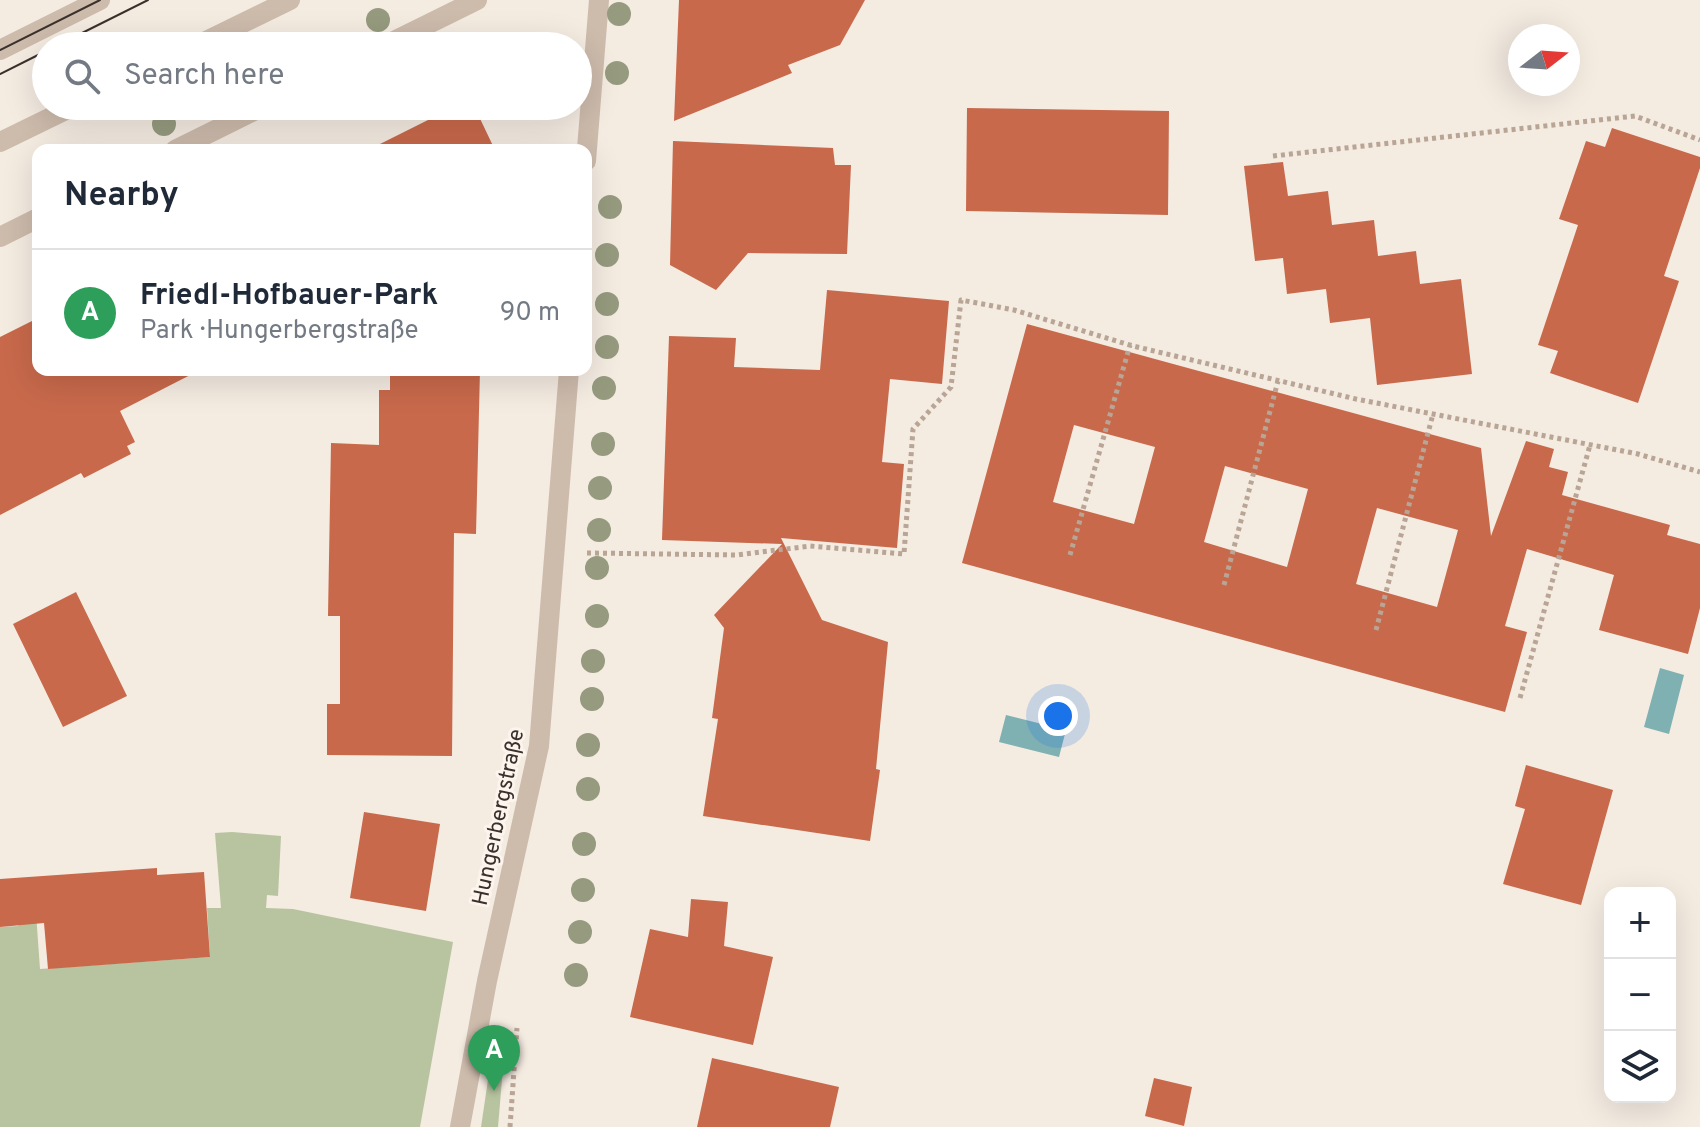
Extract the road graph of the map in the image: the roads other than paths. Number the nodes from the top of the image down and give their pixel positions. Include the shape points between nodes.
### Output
1 (100, 0) edge
2 (290, 0) edge
3 (477, 0) edge
4 (599, 0) edge
5 (36, 32) edge
6 (225, 32) edge
7 (412, 32) edge
8 (32, 34) edge
9 (0, 50) edge
10 (592, 87) edge
11 (45, 120) edge
12 (236, 120) edge
13 (589, 120) edge
14 (0, 142) edge
15 (187, 144) edge
16 (587, 144) edge
17 (32, 221) edge
18 (0, 237) edge
19 (569, 376) edge
20 (460, 1127) edge

1 - 5 street
2 - 6 street
3 - 7 street
4 - 10 street
8 - 9 street
11 - 14 street
12 - 15 street
13 - 16 street
17 - 18 street
19 - 20 street, Hungerbergstraße via 539,746

